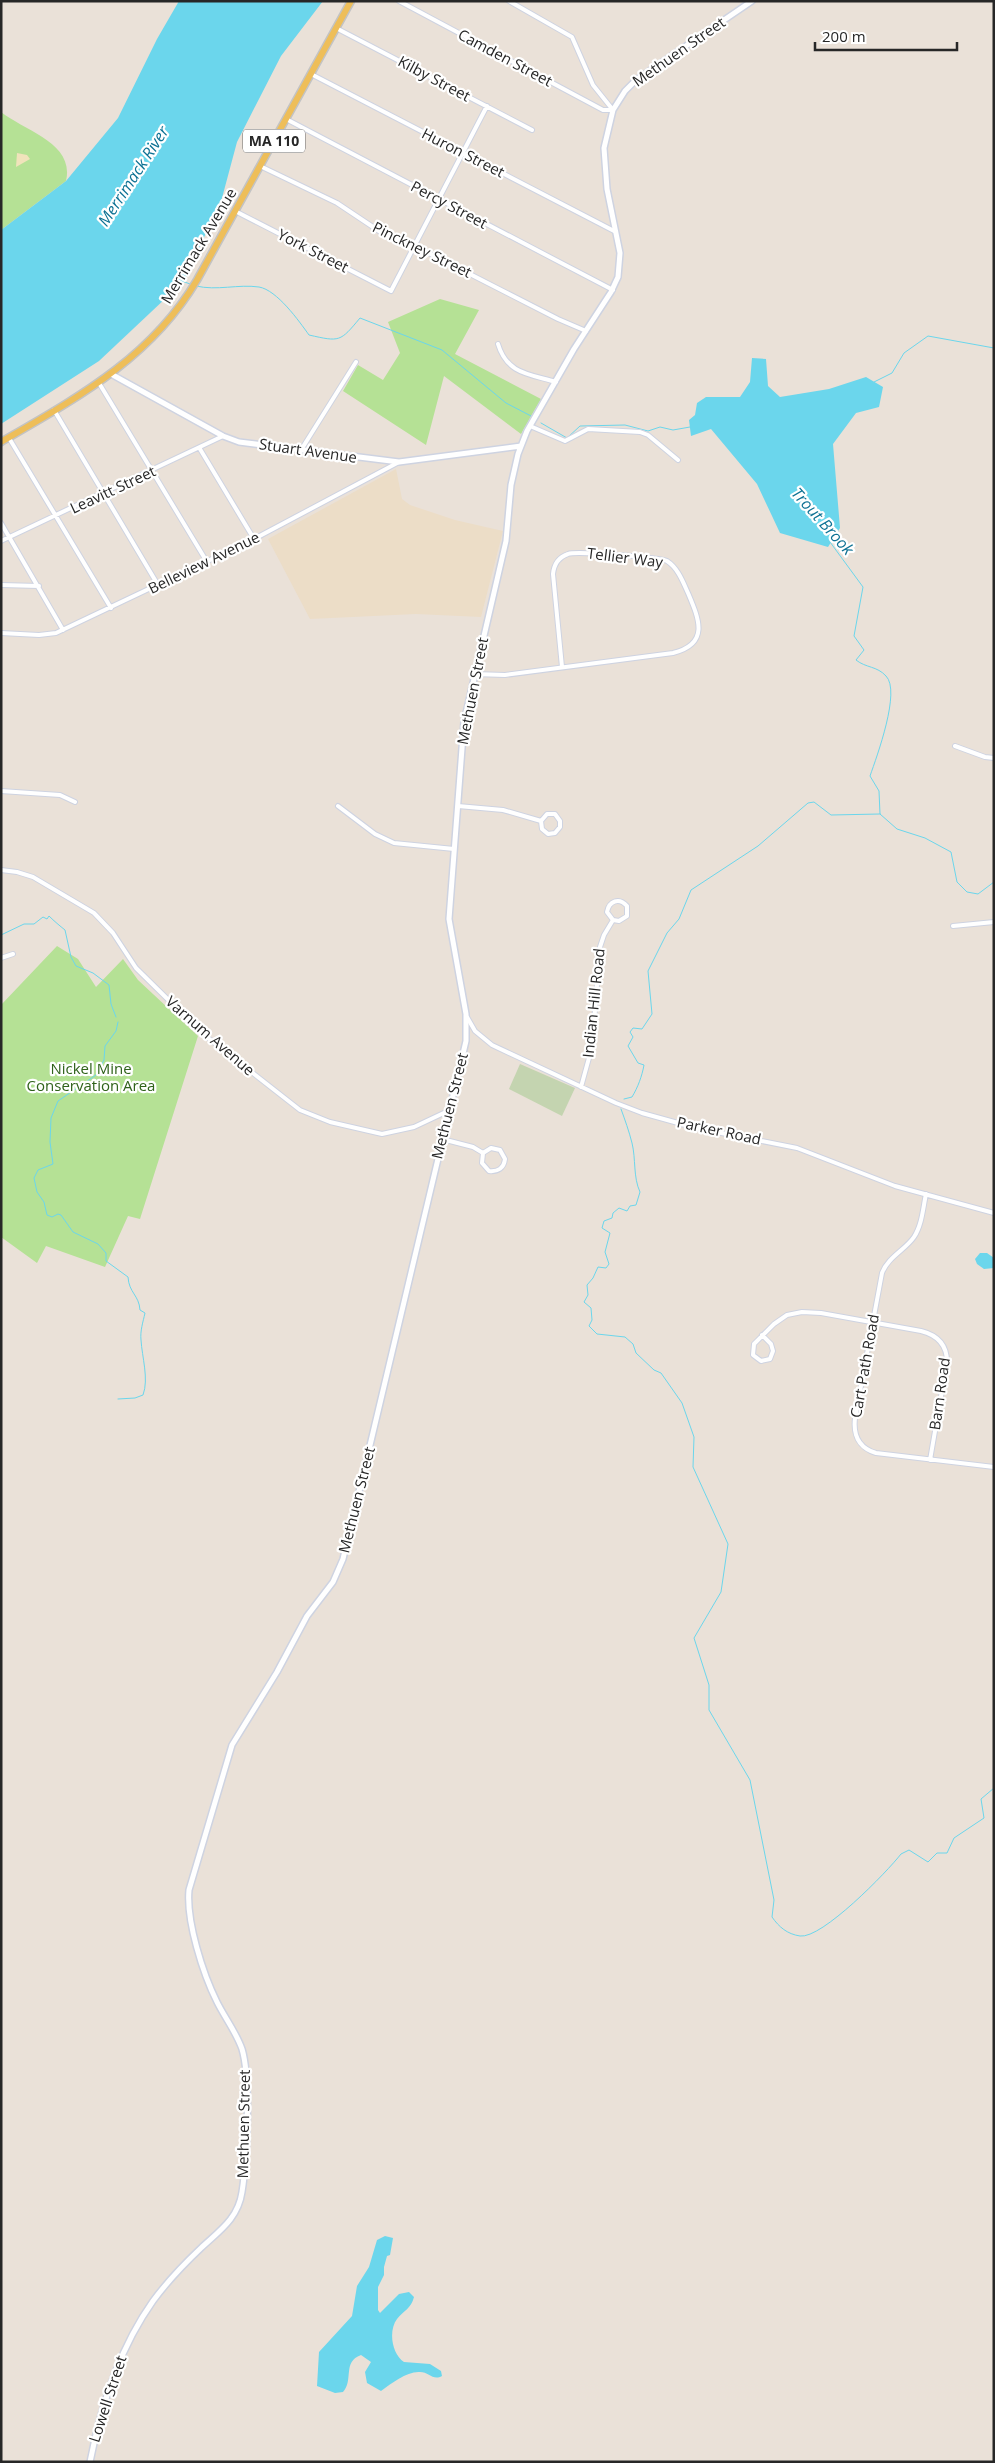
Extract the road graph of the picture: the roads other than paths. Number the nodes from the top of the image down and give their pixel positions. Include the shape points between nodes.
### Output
1 (351, 1) edge
2 (399, 1) edge
3 (509, 1) edge
4 (752, 1) edge
5 (336, 28) junction
6 (311, 74) junction
7 (486, 106) junction
8 (612, 110) junction
9 (286, 120) junction
10 (532, 130) dead end
11 (463, 152) junction
12 (260, 166) junction
13 (439, 199) junction
14 (235, 211) junction
15 (616, 232) junction
16 (414, 246) junction
17 (613, 290) junction
18 (586, 330) junction
19 (498, 344) dead end
20 (356, 362) dead end
21 (111, 374) junction
22 (556, 382) junction
23 (99, 383) junction
24 (54, 410) junction
25 (530, 426) junction
26 (224, 436) junction
27 (9, 438) junction
28 (1, 442) edge
29 (521, 446) junction
30 (200, 449) junction
31 (302, 450) junction
32 (678, 460) dead end
33 (399, 462) junction
34 (152, 472) junction
35 (104, 494) junction
36 (56, 517) junction
37 (1, 523) edge
38 (11, 538) junction
39 (254, 539) junction
40 (1, 542) edge
41 (207, 562) junction
42 (1, 585) edge
43 (158, 585) junction
44 (38, 586) junction
45 (111, 608) junction
46 (63, 630) junction
47 (1, 633) edge
48 (562, 667) junction
49 (474, 674) junction
50 (955, 746) dead end
51 (994, 758) edge
52 (1, 791) edge
53 (75, 802) dead end
54 (338, 806) dead end
55 (458, 806) junction
56 (541, 821) junction
57 (454, 849) junction
58 (1, 870) edge
59 (613, 920) junction
60 (994, 922) edge
61 (953, 926) dead end
62 (13, 954) dead end
63 (1, 958) edge
64 (465, 1012) junction
65 (581, 1087) junction
66 (448, 1111) junction
67 (442, 1140) junction
68 (483, 1153) junction
69 (926, 1194) junction
70 (994, 1213) edge
71 (872, 1323) junction
72 (762, 1335) junction
73 (930, 1460) junction
74 (994, 1467) edge
75 (205, 2244) joint
76 (90, 2462) edge

1 - 5 main road, Merrimack Avenue / MA 110
2 - 8 street, Camden Street via 603,110
3 - 8 street via 572,37 593,85
4 - 8 street, Methuen Street via 636,80
5 - 6 main road, Merrimack Avenue / MA 110
5 - 7 street, Kilby Street
6 - 9 main road, Merrimack Avenue / MA 110
6 - 11 street, Huron Street
7 - 10 street, Kilby Street
7 - 11 street
8 - 15 street, Methuen Street via 604,156
9 - 12 main road, Merrimack Avenue / MA 110
9 - 13 street, Percy Street
11 - 13 street
11 - 15 street, Huron Street
12 - 14 main road, Merrimack Avenue / MA 110
12 - 16 street, Pinckney Street via 337,203 382,233
13 - 16 street
13 - 17 street, Percy Street
14 - 16 street, York Street via 391,291
14 - 21 main road, Merrimack Avenue / MA 110 via 191,290 155,336
15 - 17 street, Methuen Street via 620,261
16 - 18 street, Pinckney Street
17 - 18 street, Methuen Street
18 - 22 street, Methuen Street
19 - 22 street via 502,359 515,368
20 - 31 street
21 - 23 main road, Merrimack Avenue / MA 110
21 - 26 street, Stuart Avenue
22 - 25 street, Methuen Street
23 - 24 main road, Merrimack Avenue / MA 110
23 - 34 street
24 - 27 main road, Merrimack Avenue / MA 110
24 - 35 street
25 - 29 street, Methuen Street
25 - 32 street via 565,441 588,429 640,432
26 - 30 street, Leavitt Street
26 - 31 street, Stuart Avenue via 239,442
27 - 28 main road, Merrimack Avenue / MA 110
27 - 36 street
29 - 33 street, Stuart Avenue
29 - 49 street, Methuen Street via 511,485 506,540
30 - 34 street, Leavitt Street
30 - 39 street
31 - 33 street, Stuart Avenue
33 - 39 street, Belleview Avenue
34 - 35 street, Leavitt Street
34 - 41 street
35 - 36 street, Leavitt Street
35 - 43 street
36 - 38 street, Leavitt Street
36 - 45 street
37 - 38 street
38 - 40 street, Leavitt Street
38 - 44 street
39 - 41 street, Belleview Avenue
41 - 43 street, Belleview Avenue
42 - 44 street
43 - 45 street, Belleview Avenue
44 - 46 street
45 - 46 street, Belleview Avenue
46 - 47 street, Belleview Avenue via 50,635
48 - 48 street, Tellier Way via 673,653 689,646 700,630 699,620 674,568 662,559 583,552 569,553 561,558 553,574
48 - 49 street, Tellier Way via 495,676
49 - 55 street, Methuen Street via 464,722
50 - 51 street
52 - 53 street via 60,795
54 - 57 street via 375,834 394,843
55 - 56 street via 503,810
55 - 57 street, Methuen Street
56 - 56 street via 546,833 554,833 560,827 555,814 547,814
57 - 64 street, Methuen Street via 449,919
58 - 66 street, Varnum Avenue via 33,877 94,913 113,933 136,968 203,1034 300,1110 330,1122 382,1134 414,1127
59 - 59 street, Indian Hill Road via 619,921 627,916 627,906 622,902 615,901 609,905 607,912
59 - 65 street, Indian Hill Road via 601,941 598,956 592,1047
60 - 61 street
62 - 63 street
64 - 65 street, Parker Road via 471,1026 484,1040
64 - 66 street, Methuen Street via 466,1041
65 - 69 street, Parker Road via 669,1121 806,1150 884,1182
66 - 67 street, Methuen Street
67 - 68 street via 473,1147
67 - 75 street, Methuen Street via 343,1559 333,1582 307,1616 232,1745 191,1878 188,1909 196,1943 216,2001 243,2052 246,2079 244,2177 240,2203 233,2218
68 - 68 street via 481,1160 486,1169 494,1171 503,1166 504,1156 500,1150 491,1148
69 - 70 street, Parker Road
69 - 71 street, Cart Path Road via 914,1237 884,1268
71 - 72 street via 802,1312 783,1317
71 - 73 street, Barn Road via 926,1332 939,1340 946,1350 946,1368
71 - 73 street, Cart Path Road via 855,1418 856,1437 871,1452
72 - 72 street via 752,1350 755,1359 764,1361 771,1357 773,1351
73 - 74 street, Cart Path Road
75 - 76 street, Lowell Street via 164,2287 120,2356

